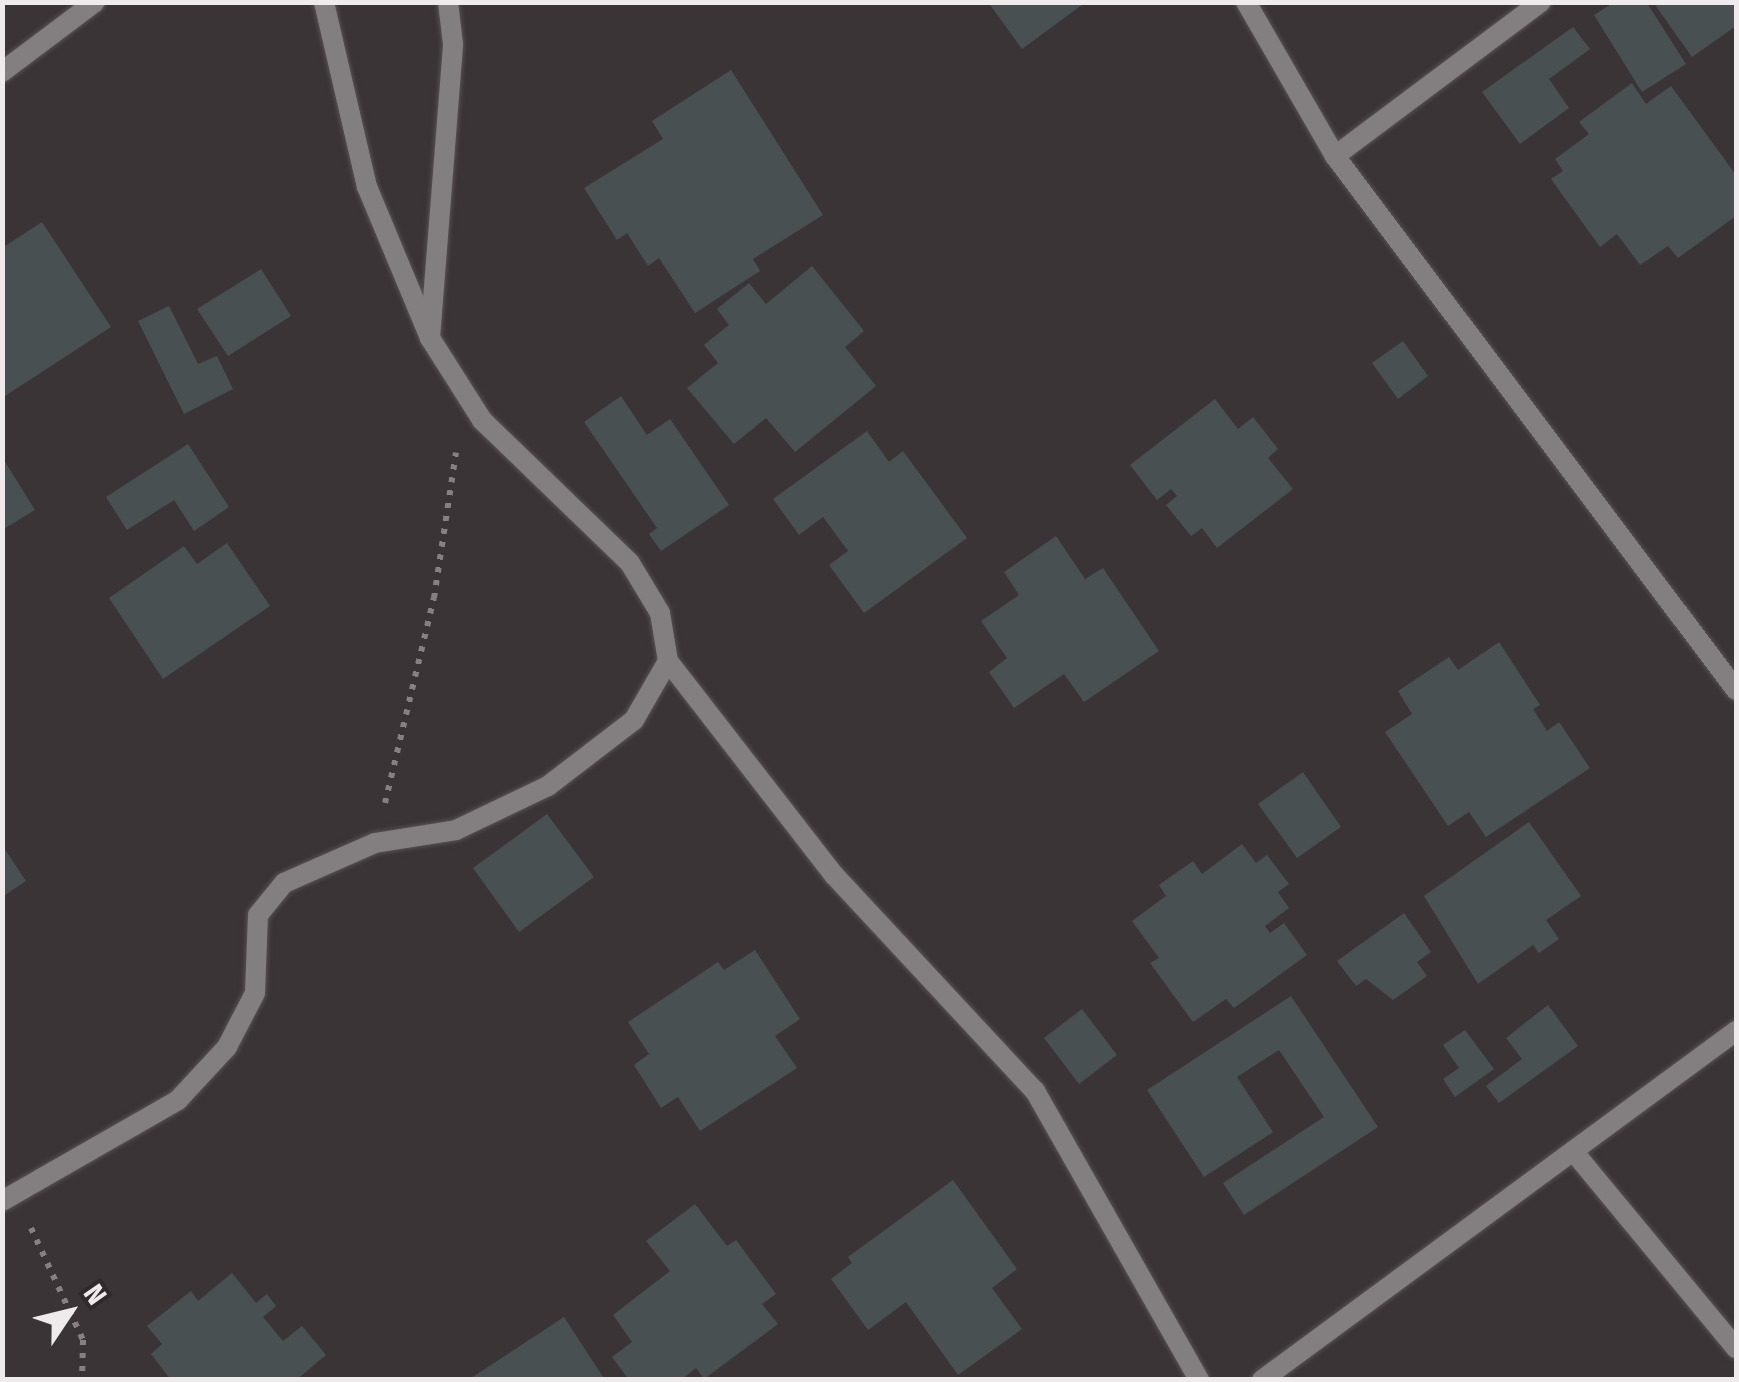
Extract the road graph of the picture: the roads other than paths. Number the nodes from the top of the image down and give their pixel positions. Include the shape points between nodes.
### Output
1 (95, 2) edge
2 (324, 2) edge
3 (448, 2) edge
4 (1246, 2) edge
5 (1542, 2) edge
6 (2, 72) edge
7 (1336, 156) junction
8 (430, 338) junction
9 (668, 661) junction
10 (1736, 690) edge
11 (1736, 1032) edge
12 (1573, 1151) junction
13 (8, 1198) edge
14 (1736, 1348) edge
15 (1199, 1380) edge
16 (1262, 1380) edge

1 - 6 street
2 - 8 street via 367,187
3 - 8 street via 454,44
4 - 7 street
5 - 7 street
7 - 10 street
8 - 9 street via 464,396 549,489 630,563 660,613
9 - 13 street via 634,720 548,786 456,830 375,843 284,883 258,915 254,993 227,1048 178,1100
9 - 15 street via 834,875 1035,1090
11 - 12 street
12 - 14 street
12 - 16 street

